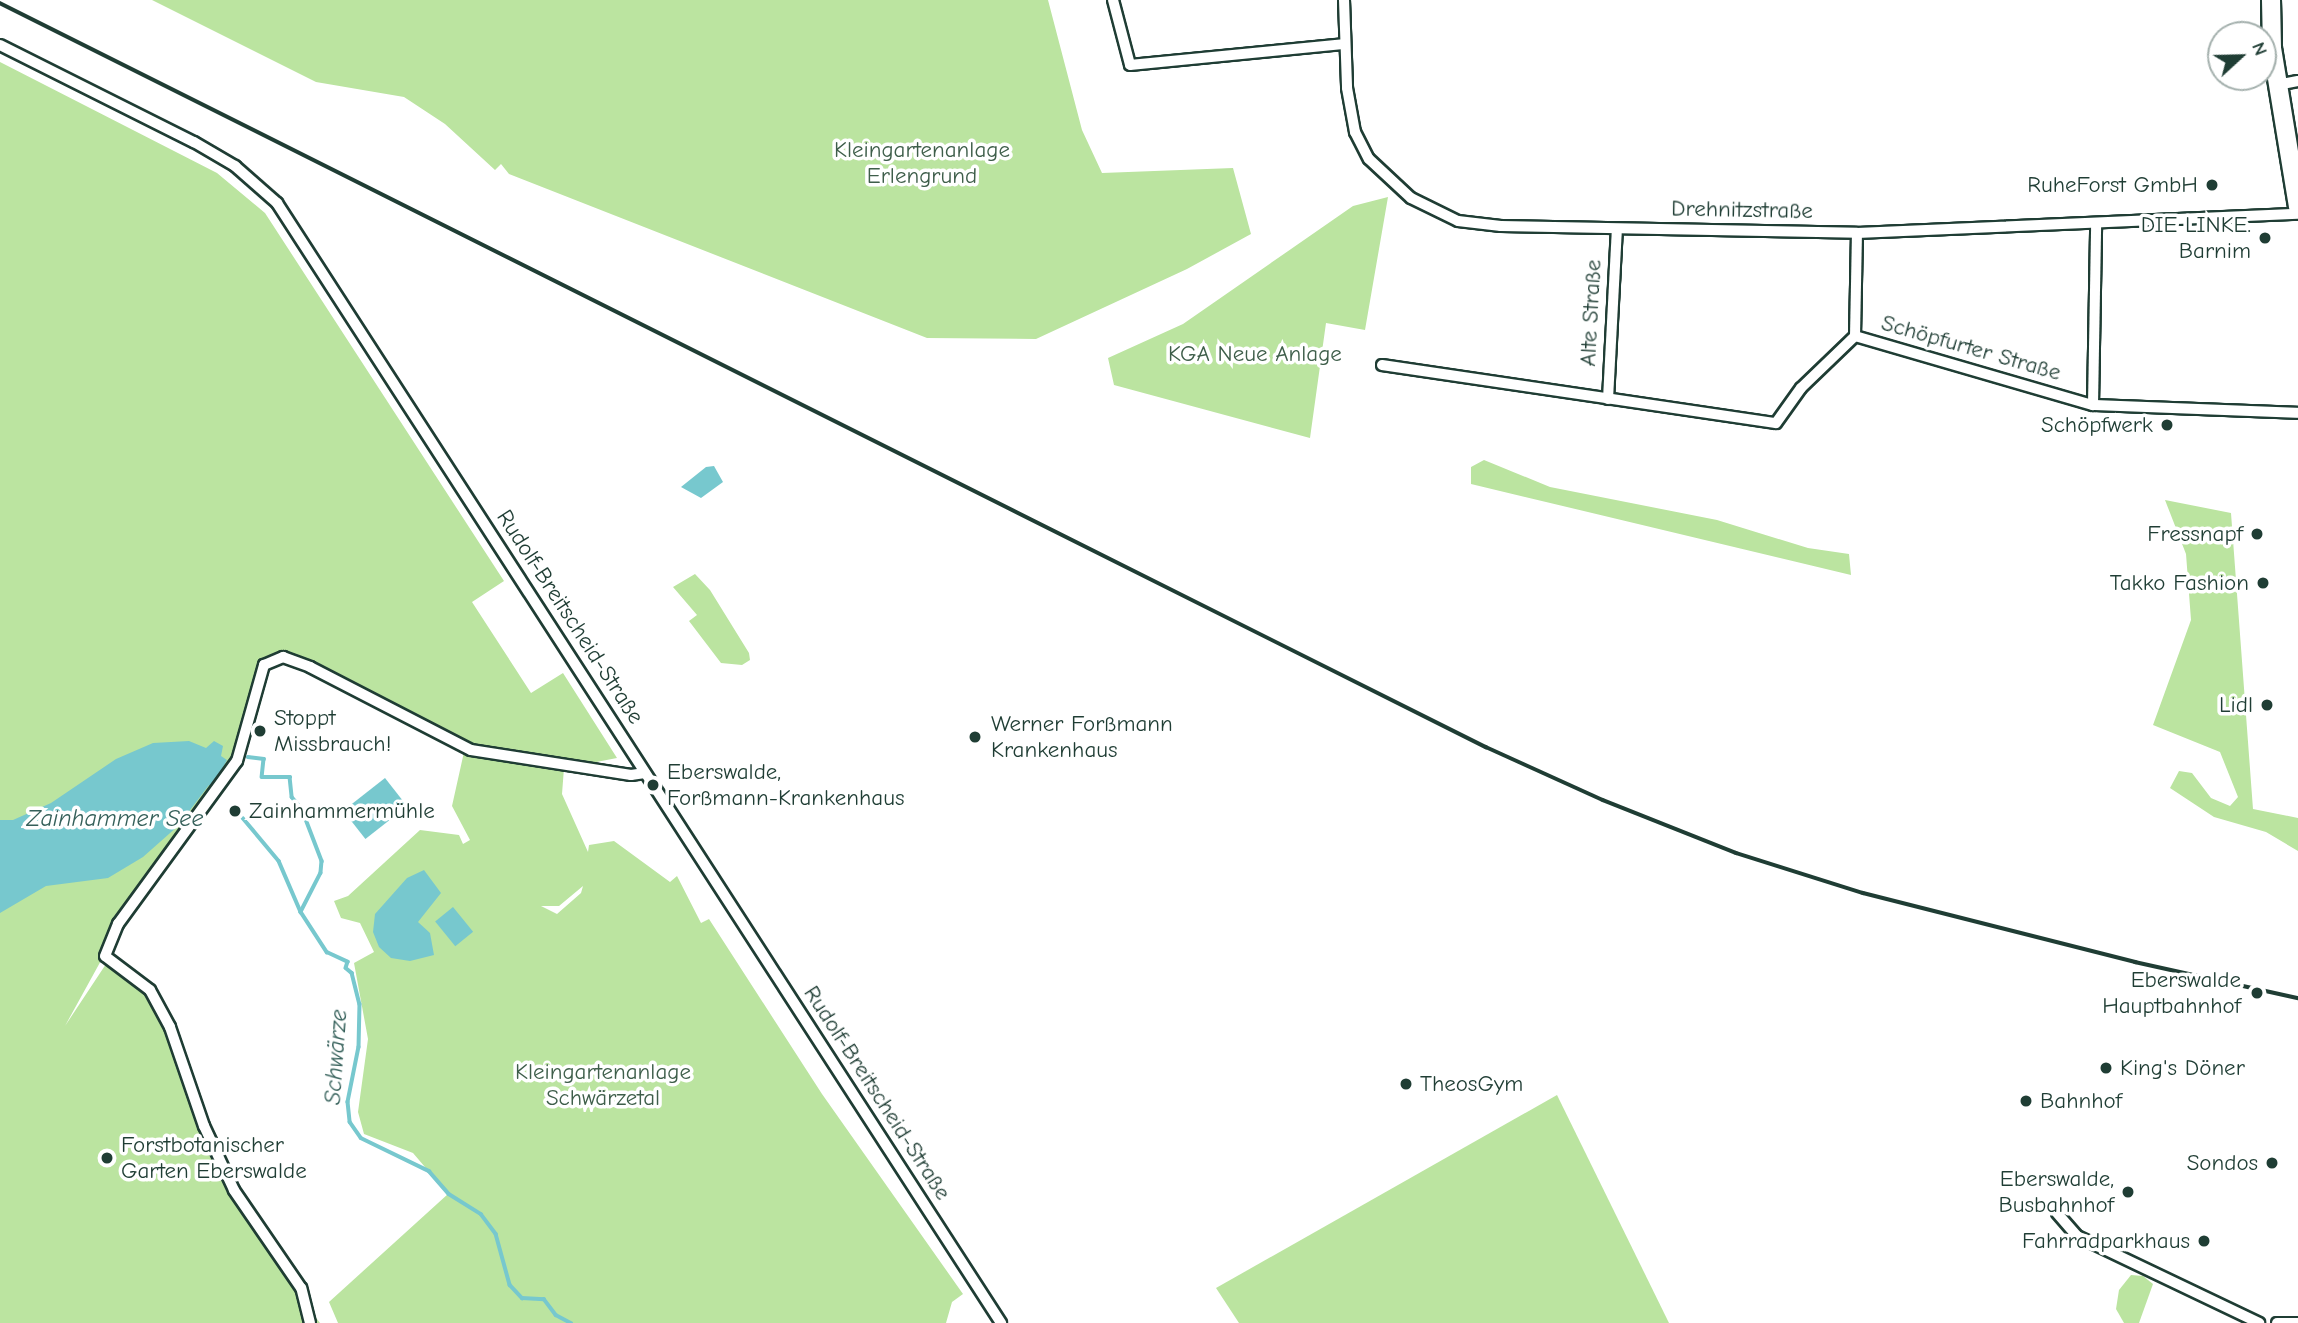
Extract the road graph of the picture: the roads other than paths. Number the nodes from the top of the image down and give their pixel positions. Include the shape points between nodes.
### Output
1 (1113, 0) edge
2 (1344, 0) edge
3 (2271, 0) edge
4 (2272, 21) edge
5 (1343, 44) junction
6 (0, 45) edge
7 (2298, 81) edge
8 (2277, 85) joint
9 (2298, 207) edge
10 (2298, 214) edge
11 (2096, 225) junction
12 (1617, 229) junction
13 (1857, 233) junction
14 (1855, 336) junction
15 (1382, 365) dead end
16 (1608, 399) junction
17 (2093, 405) junction
18 (2298, 413) edge
19 (645, 773) junction
20 (2057, 1213) dead end
21 (310, 1323) edge
22 (1002, 1323) edge
23 (2259, 1323) edge
24 (2277, 1323) edge
25 (2298, 1323) edge

1 - 5 street via 1130,65
2 - 5 street, Drehnitzstraße
3 - 4 main road
5 - 12 street, Drehnitzstraße via 1355,132 1369,159 1411,198 1458,221
6 - 19 street, Rudolf-Breitscheid-Straße via 194,142 235,166 277,203
7 - 8 street
8 - 9 main road
10 - 11 street, Drehnitzstraße
11 - 13 street, Drehnitzstraße
11 - 17 street
12 - 13 street, Drehnitzstraße
12 - 16 street, Alte Straße
13 - 14 street
14 - 16 street, Schöpfurter Straße via 1801,388 1776,423
14 - 17 street, Schöpfurter Straße
15 - 16 street, Schöpfurter Straße
17 - 18 street, Schöpfurter Straße
19 - 21 street via 631,775 465,749 283,656 264,665 237,761 118,924 105,956 150,990 170,1027 204,1126 234,1190 301,1288
19 - 22 street, Rudolf-Breitscheid-Straße
20 - 23 street via 2077,1236
24 - 25 street

